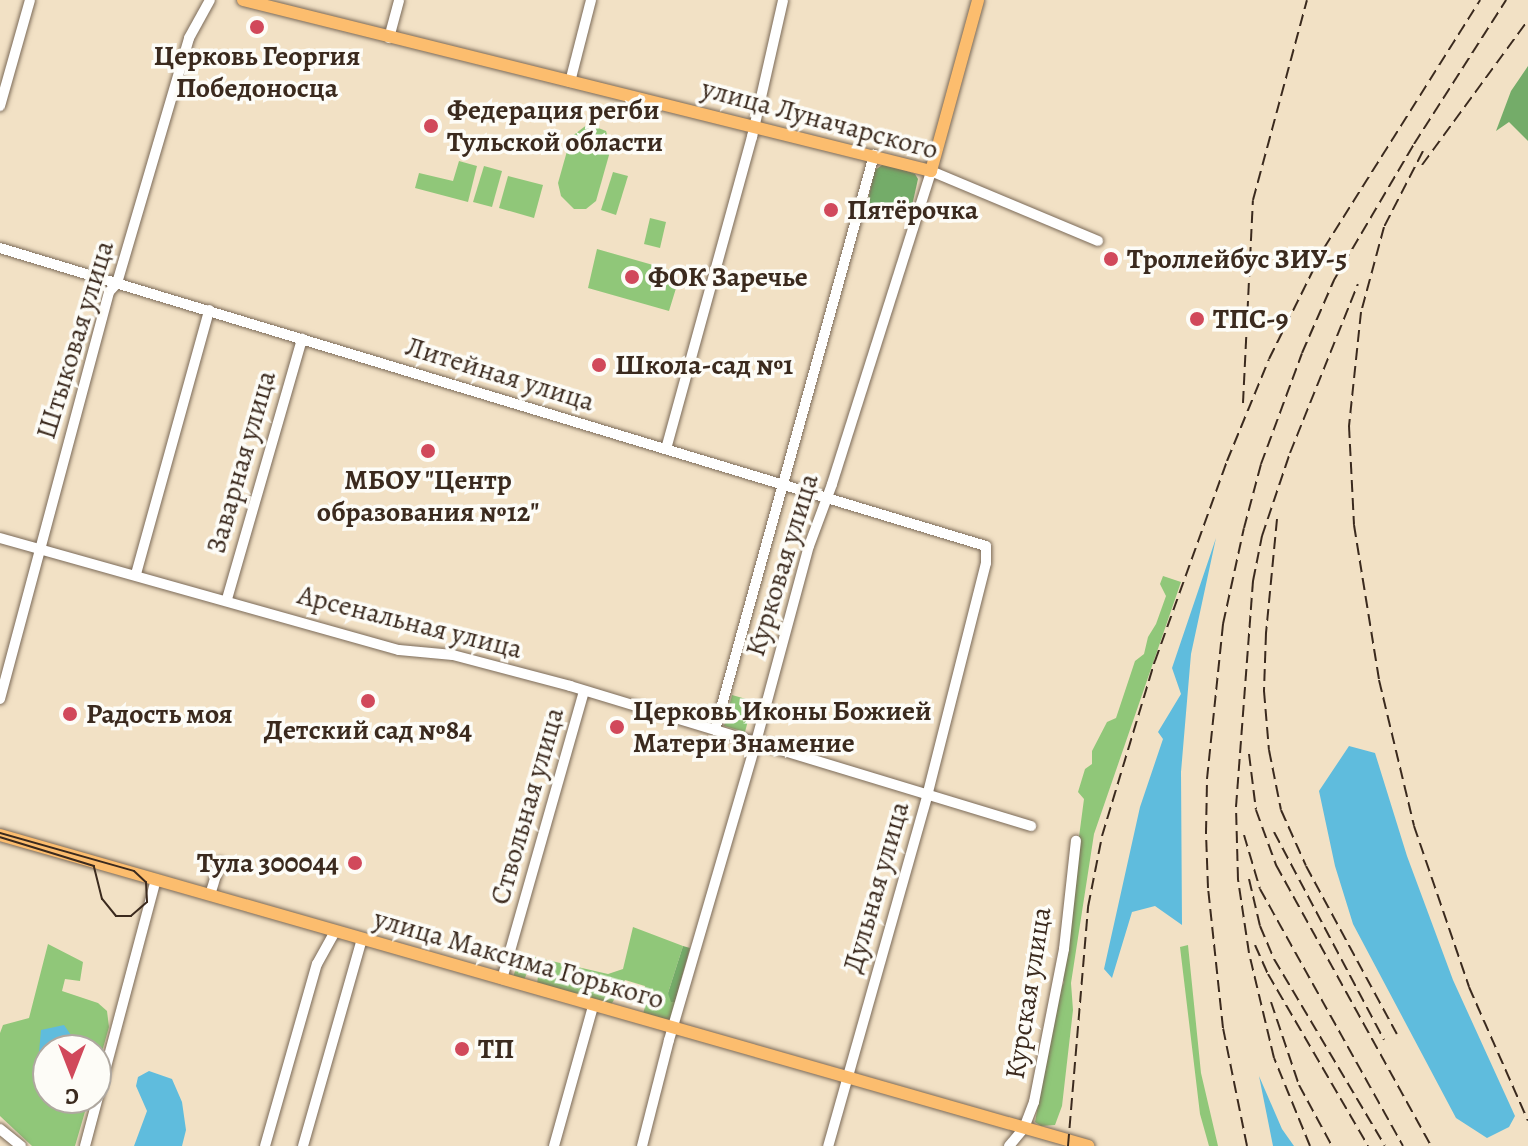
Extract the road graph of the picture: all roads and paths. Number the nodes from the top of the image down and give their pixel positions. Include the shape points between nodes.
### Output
1 (30, 0) edge
2 (210, 0) edge
3 (243, 0) edge
4 (399, 0) edge
5 (591, 0) edge
6 (783, 0) edge
7 (978, 0) edge
8 (389, 38) junction
9 (570, 82) junction
10 (0, 106) edge
11 (754, 125) junction
12 (874, 155) junction
13 (931, 171) junction
14 (1098, 241) dead end
15 (0, 248) edge
16 (117, 283) junction
17 (209, 310) junction
18 (302, 339) junction
19 (666, 449) junction
20 (781, 483) junction
21 (826, 497) junction
22 (0, 538) edge
23 (986, 546) joint
24 (39, 549) junction
25 (136, 574) junction
26 (227, 599) junction
27 (584, 691) junction
28 (0, 699) edge
29 (715, 730) junction
30 (756, 742) junction
31 (927, 797) junction
32 (1031, 826) dead end
33 (0, 835) edge
34 (1076, 841) dead end
35 (220, 863) dead end
36 (156, 879) junction
37 (210, 895) junction
38 (335, 931) junction
39 (362, 939) junction
40 (502, 979) junction
41 (593, 1006) junction
42 (672, 1028) junction
43 (847, 1079) junction
44 (1024, 1128) junction
45 (0, 1129) edge
46 (21, 1146) edge
47 (85, 1146) edge
48 (265, 1146) edge
49 (303, 1146) edge
50 (554, 1146) edge
51 (642, 1146) edge
52 (828, 1146) edge
53 (1009, 1146) edge
54 (1088, 1146) edge

1 - 10 street
2 - 16 street, Штыковая улица via 189,38
3 - 8 main road, улица Луначарского
4 - 8 street
5 - 9 street
6 - 11 street
7 - 13 main road, Курковая улица
8 - 9 main road, улица Луначарского
9 - 11 main road, улица Луначарского
11 - 12 main road, улица Луначарского
11 - 19 street
12 - 13 main road, улица Луначарского
12 - 20 street
13 - 14 street, улица Луначарского
13 - 21 street, Курковая улица
15 - 16 street, Литейная улица
16 - 17 street, Литейная улица
16 - 24 street, Штыковая улица via 109,292
17 - 18 street, Литейная улица
17 - 25 street
18 - 19 street, Литейная улица
18 - 26 street, Заварная улица
19 - 20 street, Литейная улица
20 - 21 street, Литейная улица
20 - 29 street
21 - 23 street, Литейная улица
21 - 30 street, Курковая улица
22 - 24 street, Арсенальная улица
23 - 31 street, Дульная улица
24 - 25 street, Арсенальная улица
24 - 28 street, Штыковая улица
25 - 26 street, Арсенальная улица
26 - 27 street, Арсенальная улица via 399,650 453,655
27 - 29 street, Арсенальная улица
27 - 40 street, Ствольная улица
29 - 30 street, Арсенальная улица
30 - 31 street, Арсенальная улица
30 - 42 street, Курковая улица
31 - 32 street, Арсенальная улица
31 - 43 street, Дульная улица
33 - 36 main road, улица Максима Горького
34 - 44 street, Курская улица via 1064,949 1034,1102
35 - 37 street
36 - 37 main road, улица Максима Горького
36 - 47 street
37 - 38 main road, улица Максима Горького
38 - 39 main road, улица Максима Горького
38 - 48 street via 317,964
39 - 40 main road, улица Максима Горького
39 - 49 street
40 - 41 main road, улица Максима Горького
41 - 42 main road, улица Максима Горького
41 - 50 street
42 - 43 main road, улица Максима Горького
42 - 51 street, Курковая улица
43 - 44 main road, улица Максима Горького
43 - 52 street, Дульная улица
44 - 53 street, Курская улица
44 - 54 main road, улица Максима Горького
45 - 46 street

